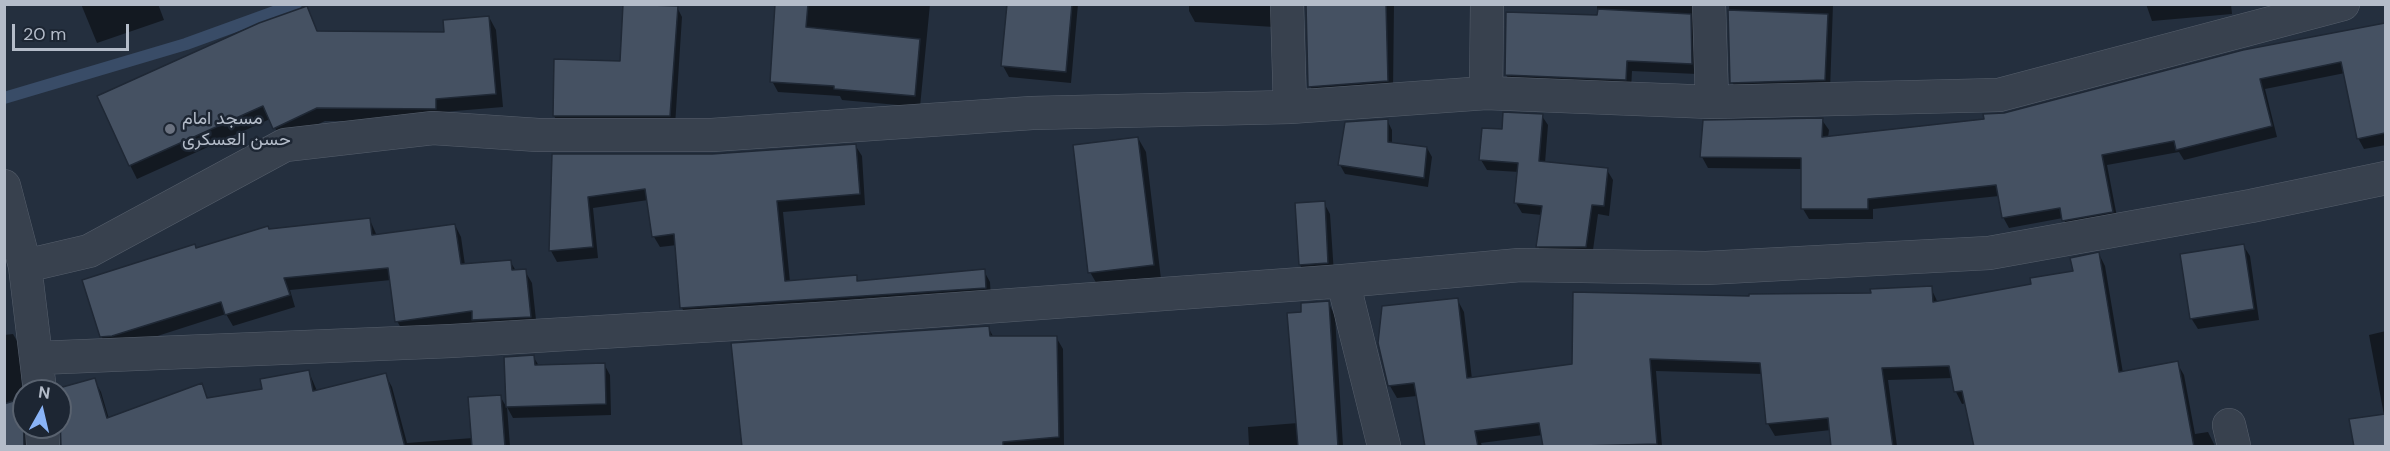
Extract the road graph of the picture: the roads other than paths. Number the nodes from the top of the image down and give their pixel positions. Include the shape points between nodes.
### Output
1 (1287, 4) edge
2 (1486, 4) edge
3 (1710, 4) edge
4 (2343, 4) edge
5 (1485, 93) junction
6 (1712, 102) junction
7 (1290, 107) junction
8 (2385, 178) edge
9 (4, 186) edge
10 (25, 266) junction
11 (1343, 281) junction
12 (38, 358) junction
13 (39, 379) edge
14 (1384, 447) edge

1 - 7 street
2 - 5 street
3 - 6 street
4 - 6 street via 1999,94
5 - 6 street
5 - 7 street
7 - 10 street via 1032,113 712,135 538,135 434,128 285,145 89,251
8 - 11 street via 1989,253 1706,268 1520,265
9 - 10 street
10 - 12 street
11 - 12 street via 451,341
11 - 14 street
12 - 13 street

